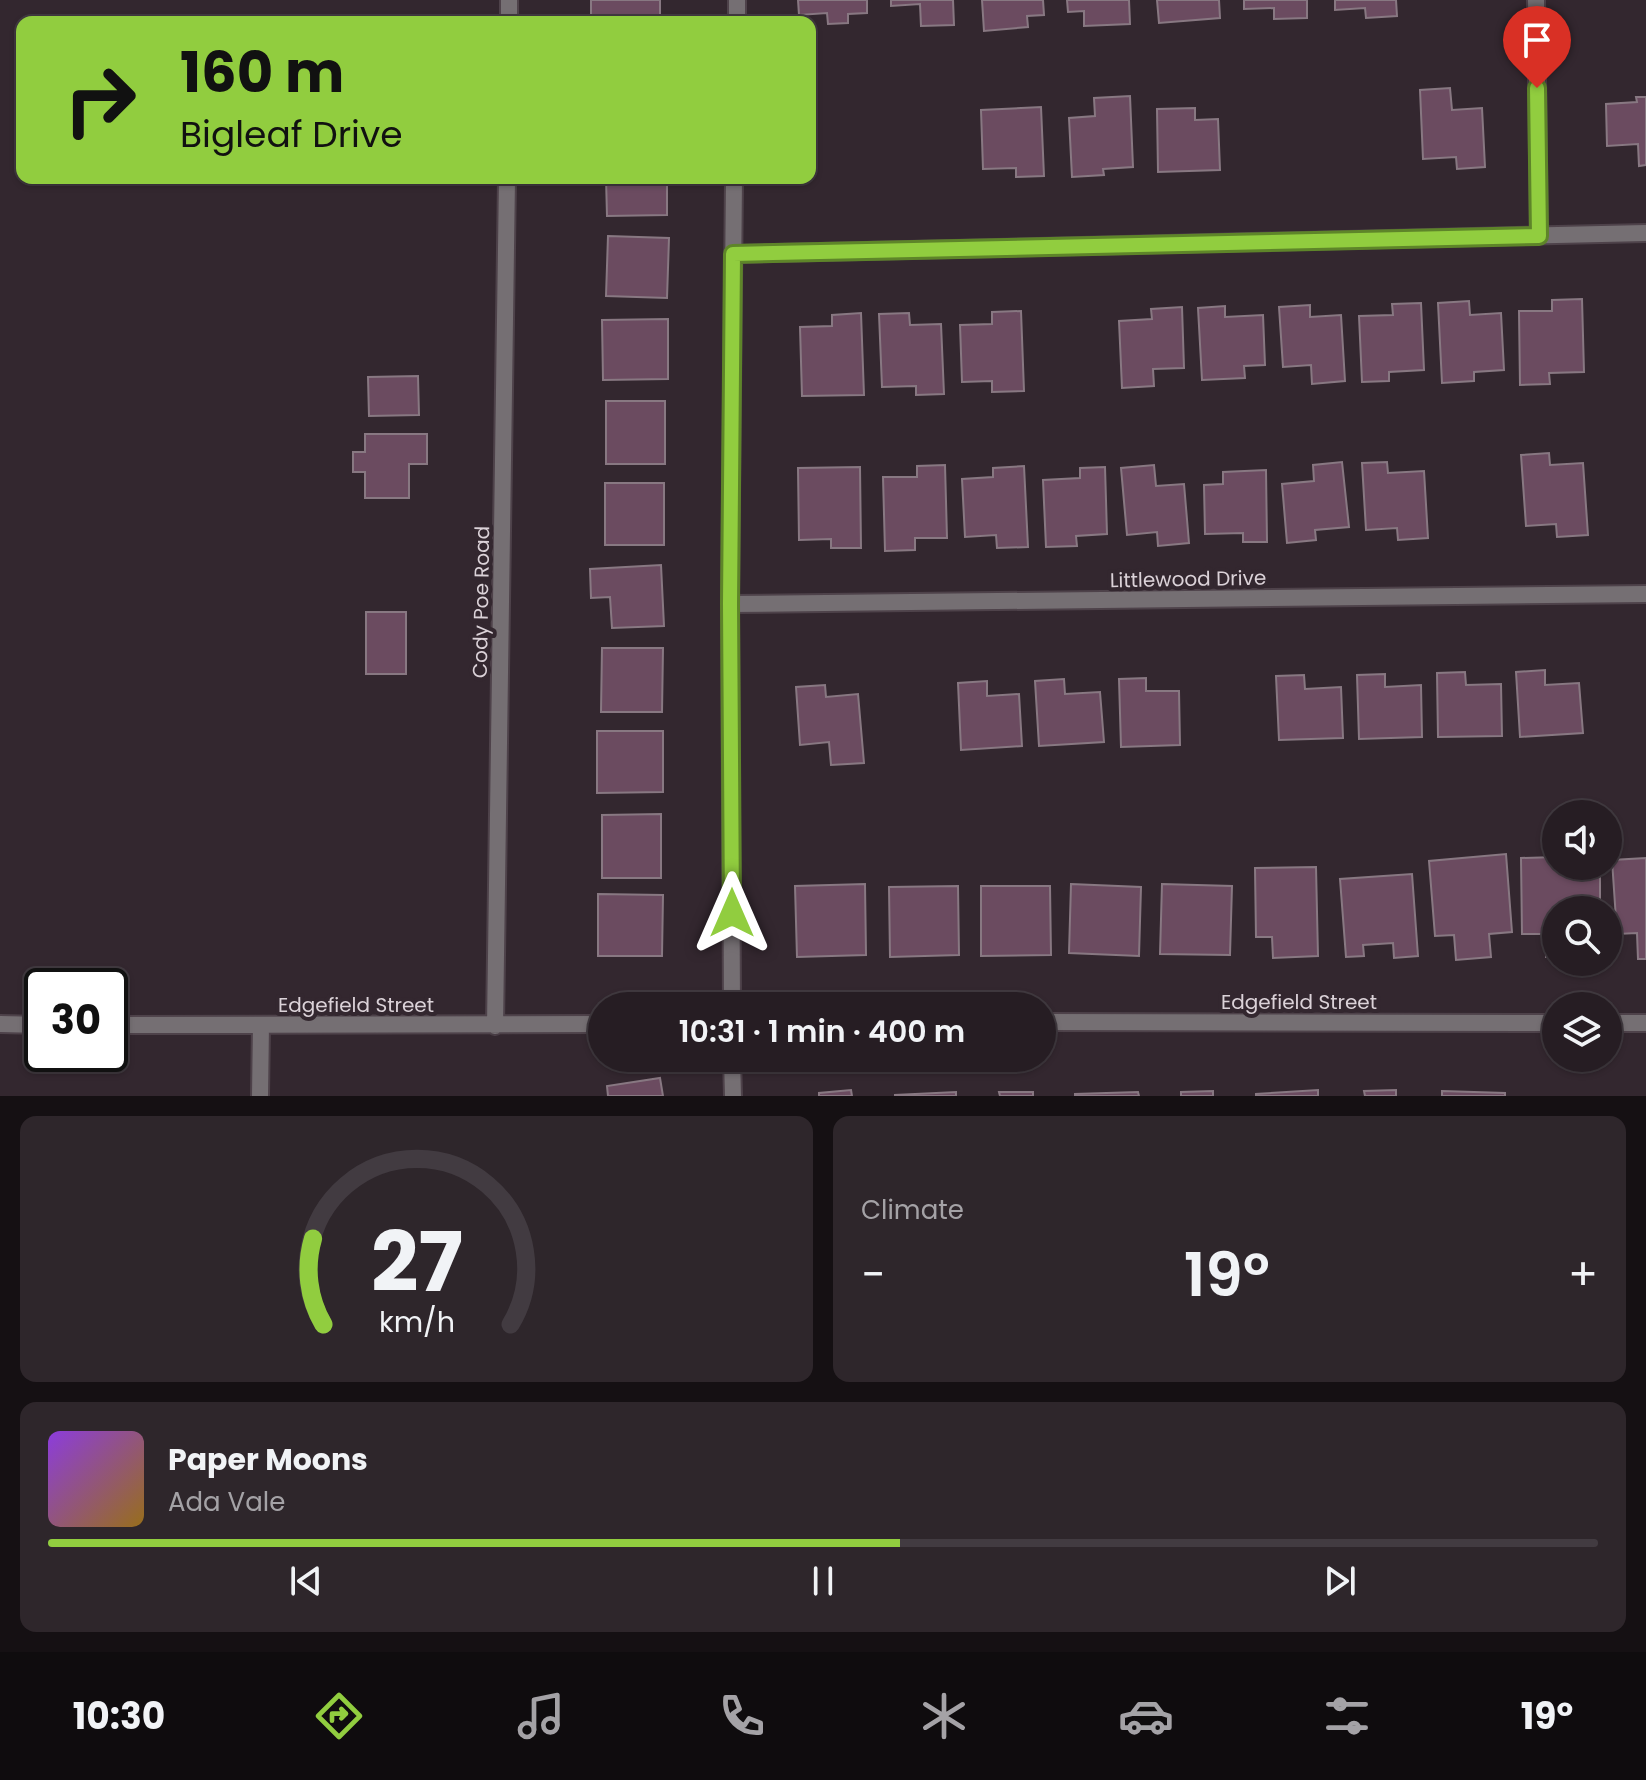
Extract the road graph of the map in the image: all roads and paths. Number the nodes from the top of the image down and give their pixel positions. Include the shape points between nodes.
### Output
1 (1536, 0) edge
2 (507, 184) edge
3 (734, 184) edge
4 (1646, 233) edge
5 (1539, 236) junction
6 (733, 254) junction
7 (1646, 594) edge
8 (730, 604) junction
9 (732, 992) edge
10 (1056, 1022) edge
11 (1542, 1023) edge
12 (1622, 1023) edge
13 (1646, 1023) edge
14 (0, 1024) edge
15 (588, 1024) edge
16 (24, 1025) edge
17 (128, 1025) edge
18 (261, 1025) junction
19 (495, 1026) junction
20 (732, 1072) edge
21 (260, 1096) edge
22 (733, 1096) edge

1 - 5 street
2 - 19 street, Cody Poe Road
3 - 6 street
4 - 5 street
5 - 6 street
6 - 8 street
7 - 8 street, Littlewood Drive
8 - 9 street
10 - 11 street, Edgefield Street
12 - 13 street
14 - 16 street
15 - 19 street, Edgefield Street
17 - 18 street, Edgefield Street
18 - 19 street, Edgefield Street
18 - 21 street
20 - 22 street

